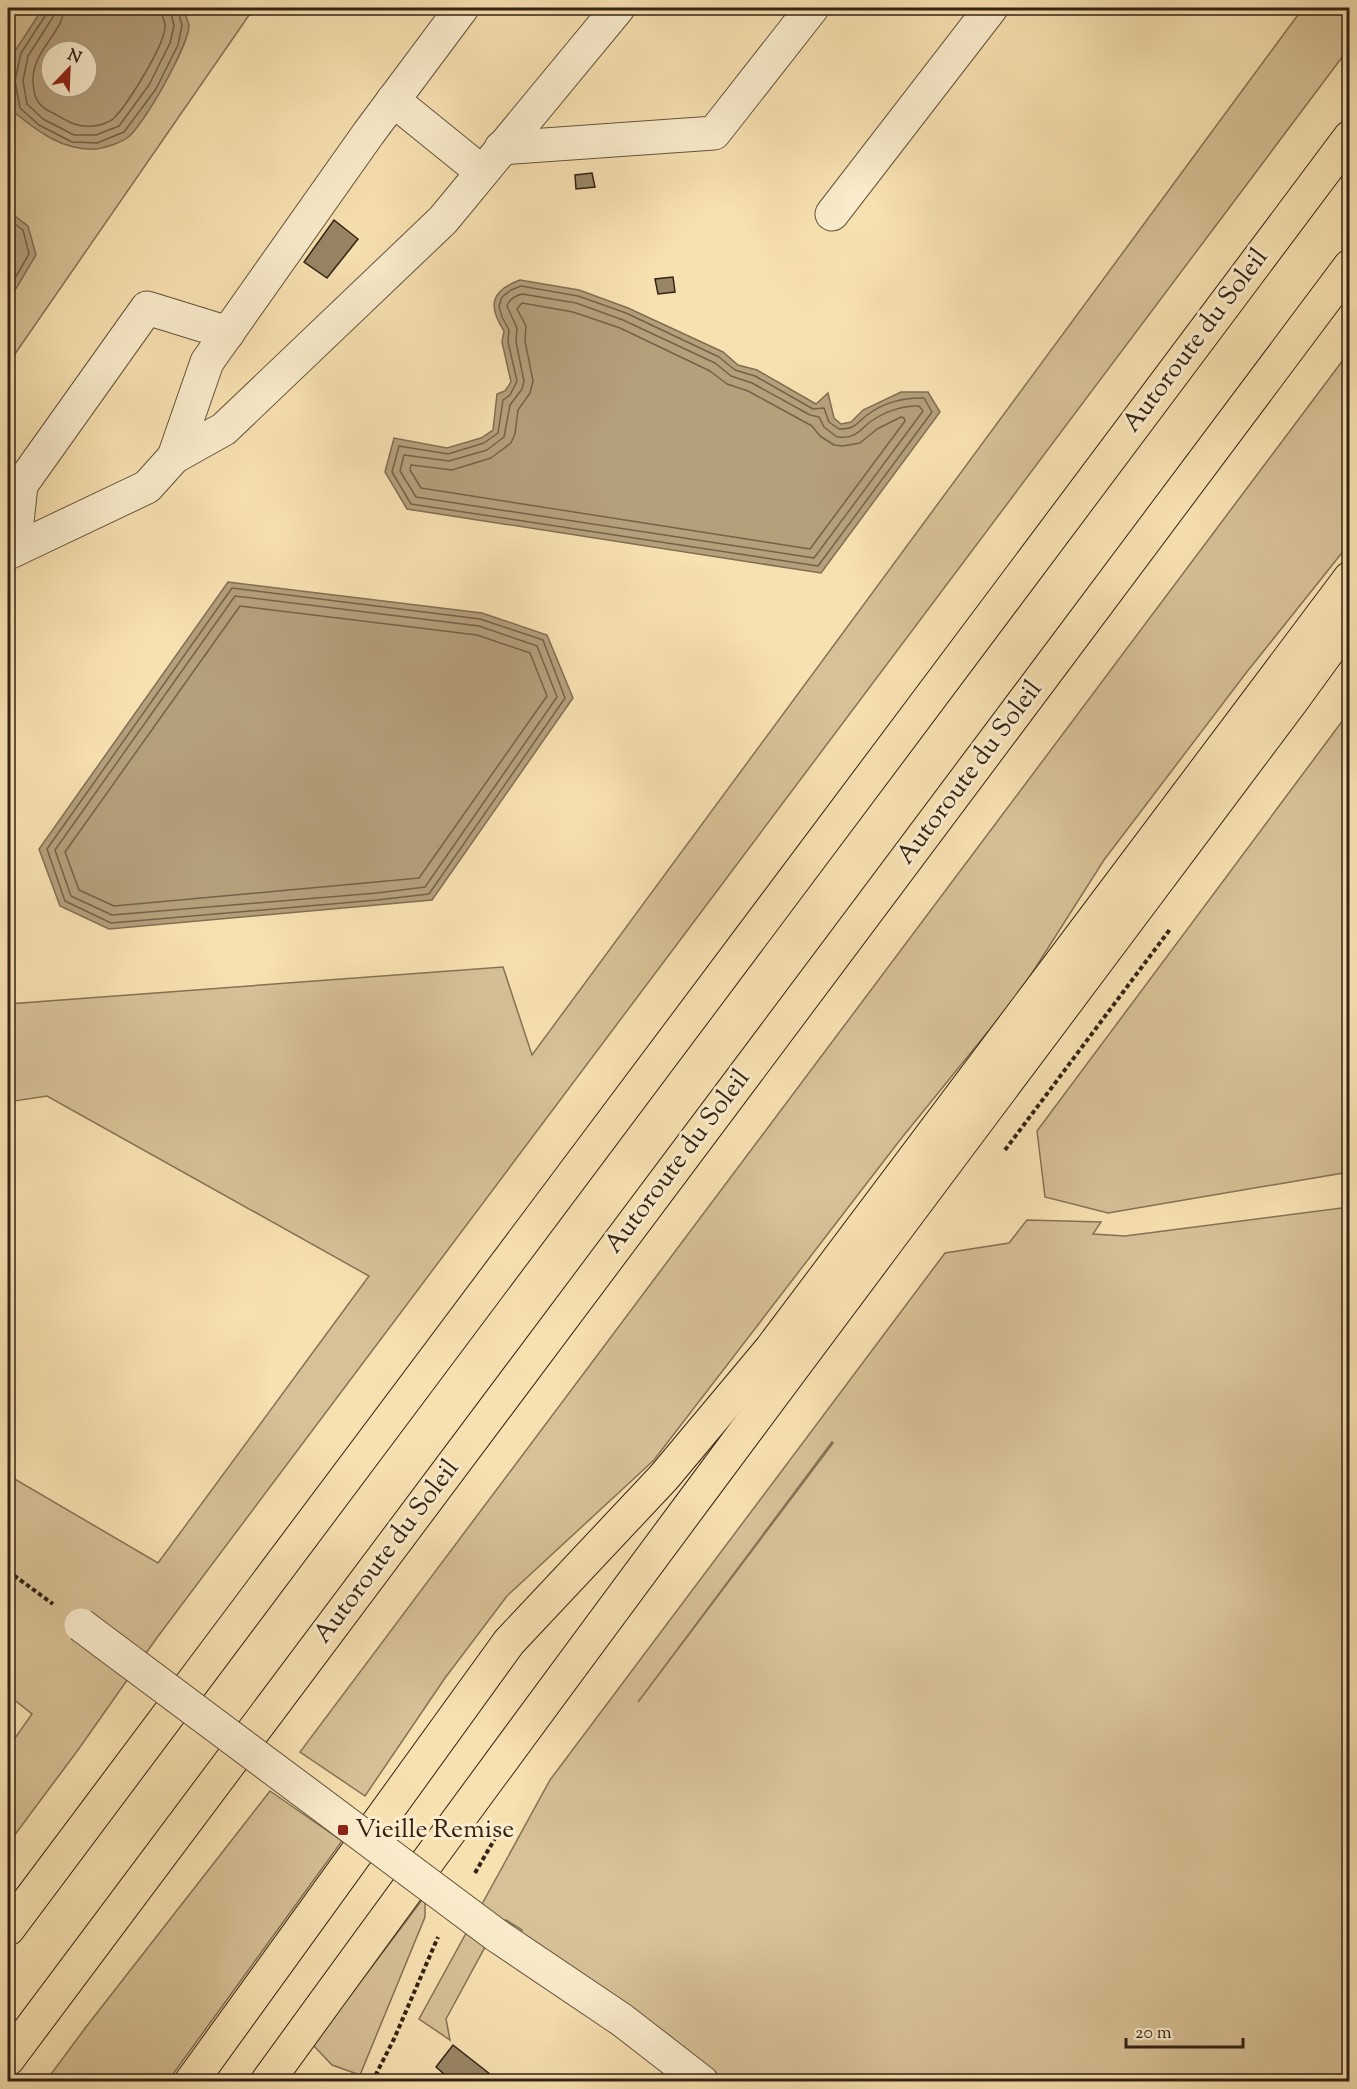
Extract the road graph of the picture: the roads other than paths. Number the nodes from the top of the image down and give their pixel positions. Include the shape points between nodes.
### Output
1 (462, 8) edge
2 (618, 8) edge
3 (812, 8) edge
4 (991, 8) edge
5 (393, 100) junction
6 (1350, 137) edge
7 (492, 160) junction
8 (832, 213) dead end
9 (1350, 266) edge
10 (228, 333) junction
11 (174, 457) junction
12 (11, 552) edge
13 (1350, 578) edge
14 (1350, 621) edge
15 (81, 1625) road end
16 (8, 1929) edge
17 (8, 2060) edge
18 (191, 2082) edge
19 (267, 2082) edge
20 (702, 2082) edge

1 - 5 lane
2 - 7 lane
3 - 7 lane via 714,133
4 - 8 lane
5 - 7 lane
5 - 10 lane
6 - 16 main road, Autoroute du Soleil
7 - 11 lane via 443,220 224,429
9 - 17 main road, Autoroute du Soleil
10 - 11 lane via 207,362
10 - 12 lane via 147,308 21,485
11 - 12 lane via 147,487
13 - 18 main road via 771,1349 664,1477 509,1642
14 - 19 main road via 720,1463
15 - 20 lane, bridge via 496,1935 621,2020

